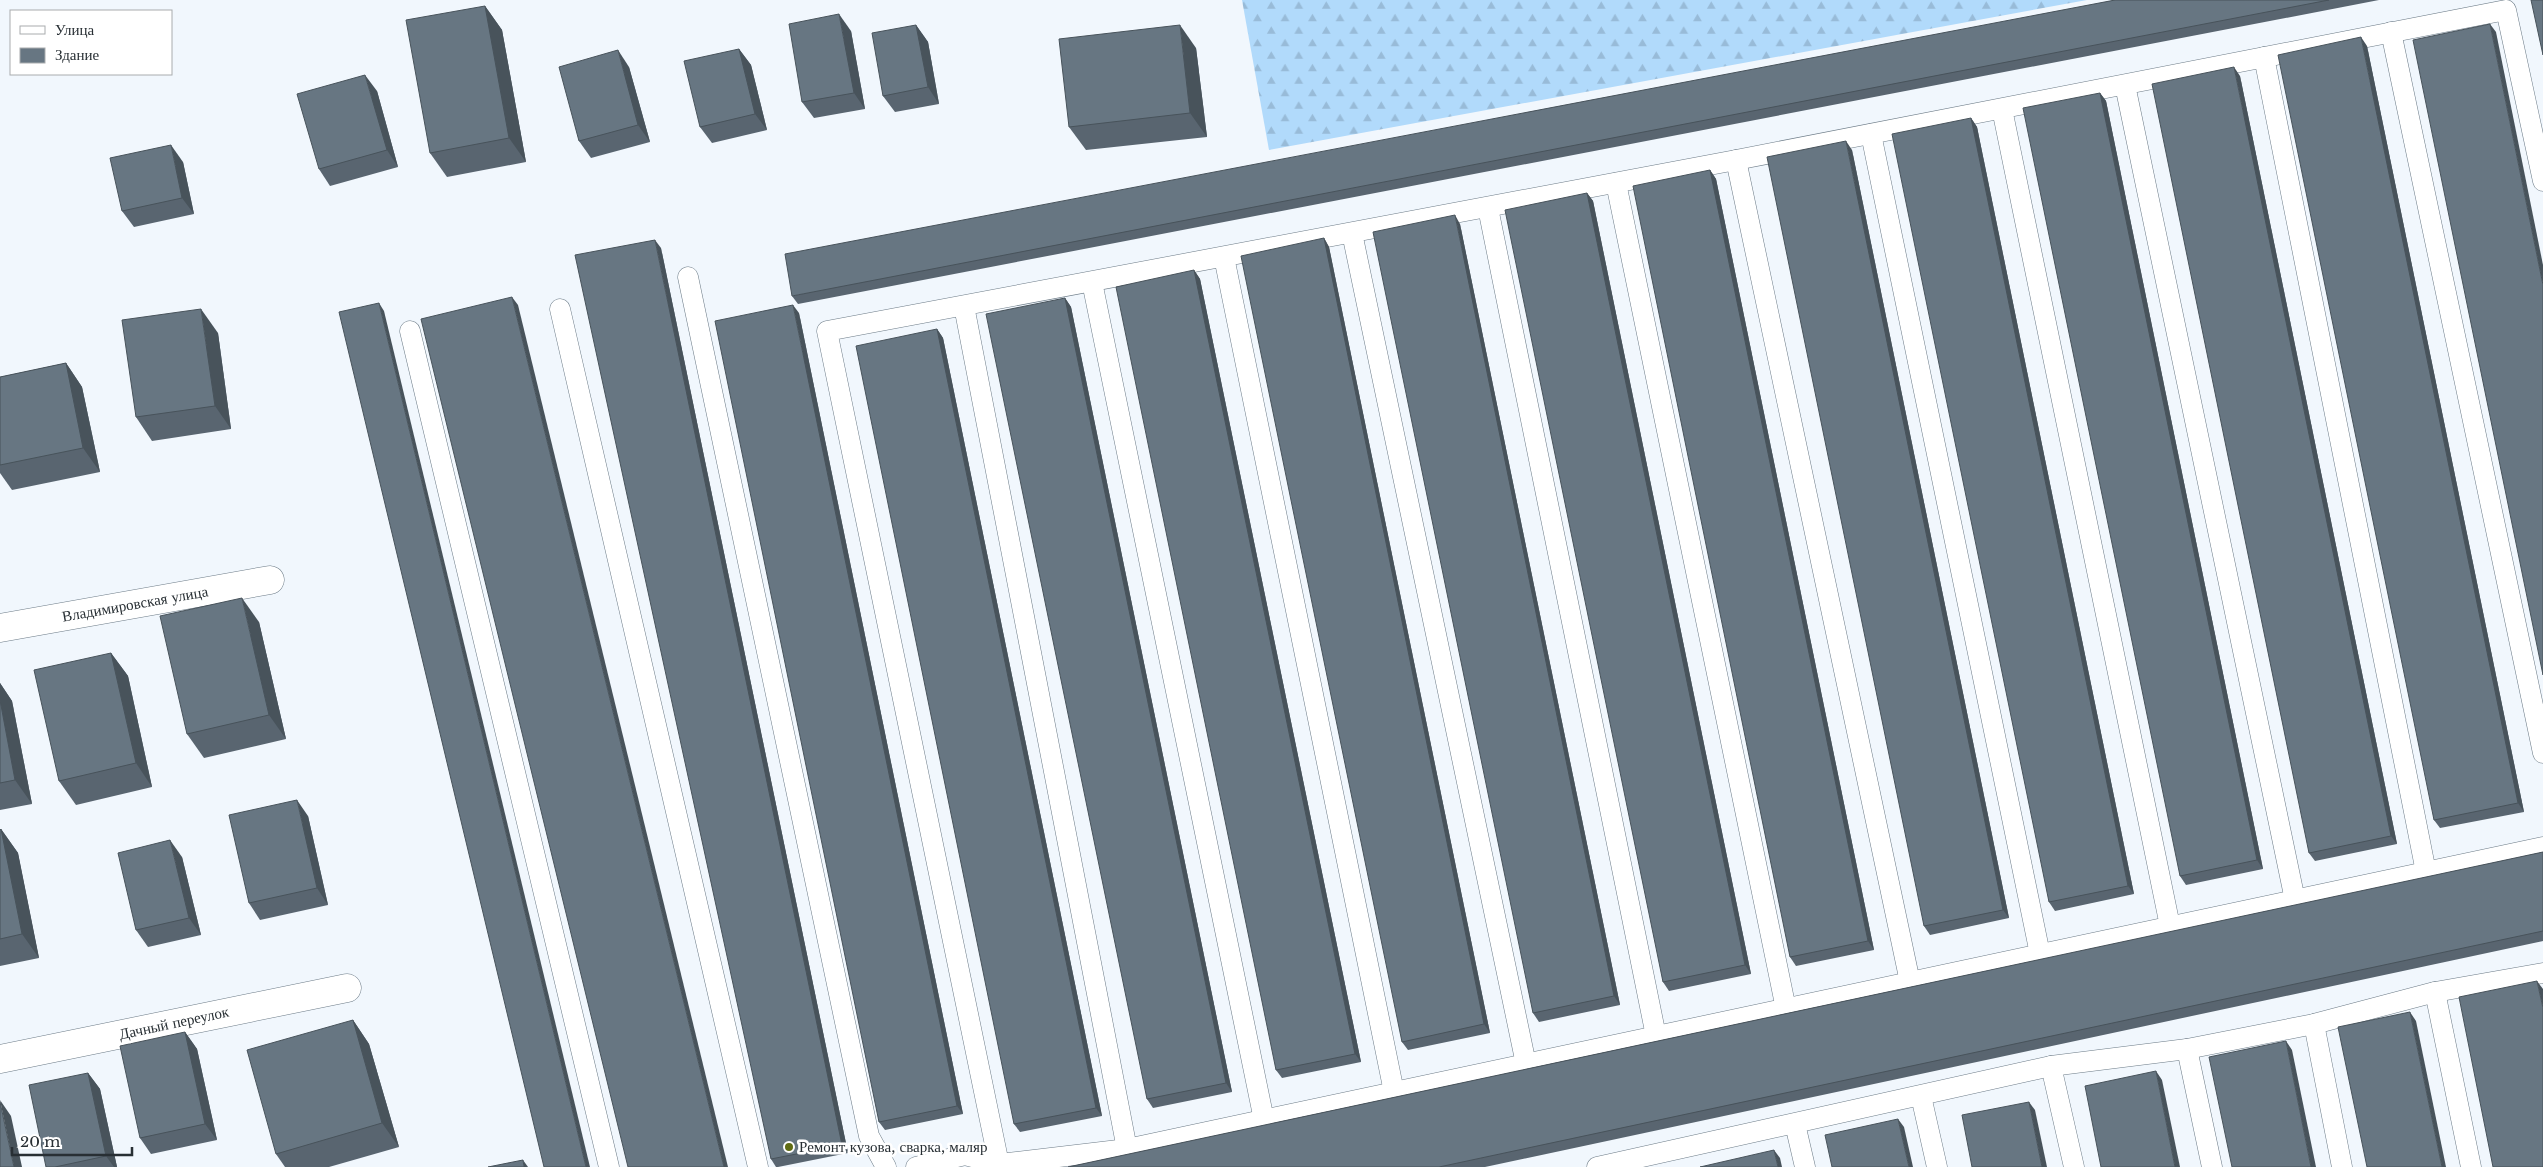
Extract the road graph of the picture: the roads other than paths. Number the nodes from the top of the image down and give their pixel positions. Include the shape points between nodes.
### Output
1 (2391, 32) junction
2 (2264, 57) junction
3 (2125, 85) junction
4 (2002, 108) junction
5 (1871, 134) junction
6 (1736, 160) junction
7 (2543, 181) edge
8 (1616, 183) junction
9 (1488, 208) junction
10 (1352, 233) junction
11 (1224, 257) junction
12 (688, 277) dead end
13 (1092, 282) junction
14 (964, 306) junction
15 (560, 309) dead end
16 (410, 330) dead end
17 (270, 580) dead end
18 (0, 628) edge
19 (2543, 753) edge
20 (2543, 847) edge
21 (2426, 872) junction
22 (2295, 900) junction
23 (2170, 926) junction
24 (2040, 954) junction
25 (2543, 973) edge
26 (1910, 982) junction
27 (347, 988) dead end
28 (2435, 992) junction
29 (1786, 1009) junction
30 (2314, 1024) junction
31 (1656, 1036) junction
32 (2188, 1049) junction
33 (0, 1059) edge
34 (1526, 1064) junction
35 (2052, 1066) junction
36 (1394, 1092) junction
37 (1921, 1096) junction
38 (1264, 1120) junction
39 (1795, 1124) junction
40 (1127, 1149) junction
41 (1662, 1160) edge
42 (999, 1164) junction
43 (609, 1167) edge
44 (758, 1167) edge
45 (886, 1167) edge
46 (916, 1167) edge
47 (1596, 1167) edge
48 (1805, 1167) edge
49 (1937, 1167) edge
50 (2074, 1167) edge
51 (2212, 1167) edge
52 (2342, 1167) edge
53 (2471, 1167) edge

1 - 2 lane
1 - 7 lane via 2506,10
1 - 19 lane
2 - 3 lane
2 - 21 lane
3 - 4 lane
3 - 22 lane
4 - 5 lane
4 - 23 lane
5 - 6 lane
5 - 24 lane
6 - 8 lane
6 - 26 lane
8 - 9 lane
8 - 29 lane
9 - 10 lane
9 - 31 lane
10 - 11 lane
10 - 34 lane
11 - 13 lane
11 - 36 lane
12 - 45 lane via 869,1136
13 - 14 lane
13 - 38 lane
14 - 40 lane
14 - 42 lane via 827,331
15 - 44 lane
16 - 43 lane
17 - 18 street, Владимировская улица
20 - 21 lane
21 - 22 lane
22 - 23 lane
23 - 24 lane
24 - 26 lane
25 - 28 lane
26 - 29 lane
27 - 33 street, Дачный переулок
28 - 30 lane
28 - 53 lane
29 - 31 lane
30 - 32 lane
30 - 52 lane
31 - 34 lane
32 - 35 lane
32 - 51 lane
34 - 36 lane
35 - 37 lane
35 - 50 lane
36 - 38 lane
37 - 39 lane
37 - 49 lane
38 - 40 lane
39 - 41 lane
39 - 48 lane
40 - 42 lane
41 - 47 lane
42 - 46 lane via 965,1155

